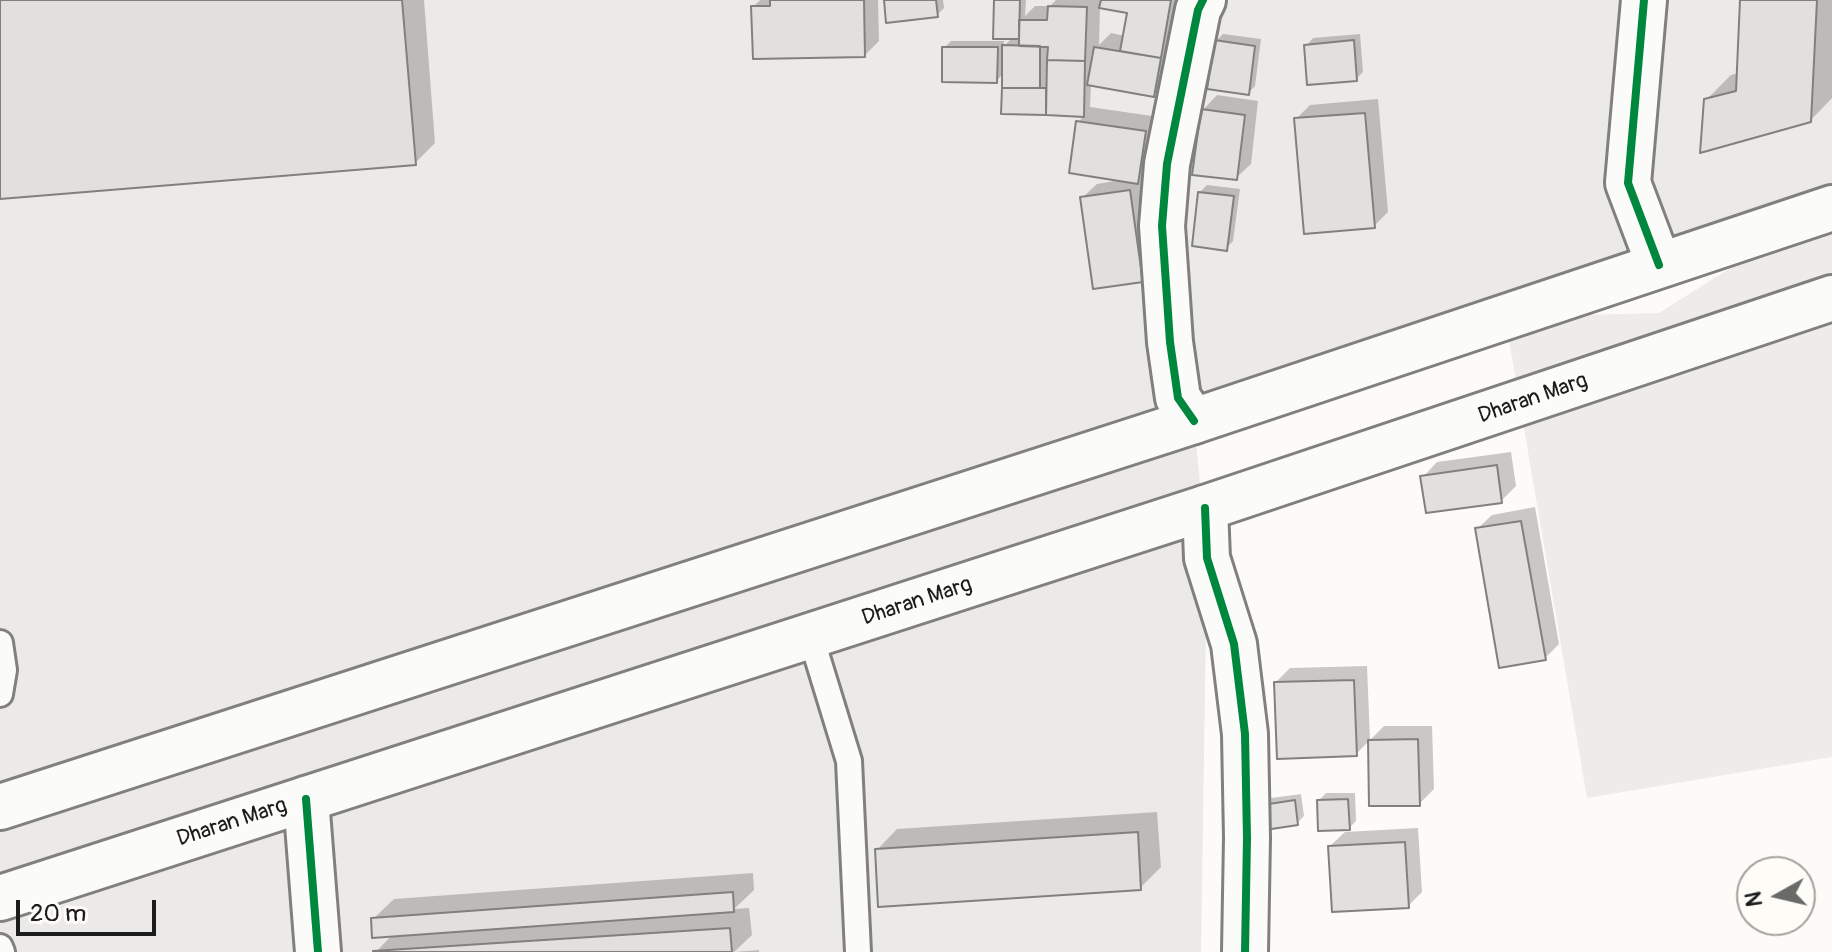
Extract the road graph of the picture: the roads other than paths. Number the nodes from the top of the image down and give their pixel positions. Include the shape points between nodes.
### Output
1 (1203, 0) edge
2 (1644, 0) edge
3 (1832, 208) edge
4 (1659, 265) junction
5 (1832, 298) edge
6 (1194, 421) junction
7 (1205, 508) junction
8 (811, 637) junction
9 (0, 643) edge
10 (0, 694) edge
11 (306, 799) junction
12 (0, 807) edge
13 (0, 898) edge
14 (318, 952) edge
15 (858, 952) edge
16 (1245, 952) edge

1 - 6 main road via 1167,164 1162,226 1178,398
2 - 4 main road via 1628,183
3 - 4 main road
4 - 6 main road
5 - 7 main road, Dharan Marg
6 - 12 main road
7 - 8 main road, Dharan Marg
7 - 16 main road via 1207,558 1234,644 1245,734
8 - 11 main road, Dharan Marg
8 - 15 lane via 849,761
9 - 10 lane
11 - 13 main road, Dharan Marg
11 - 14 main road

